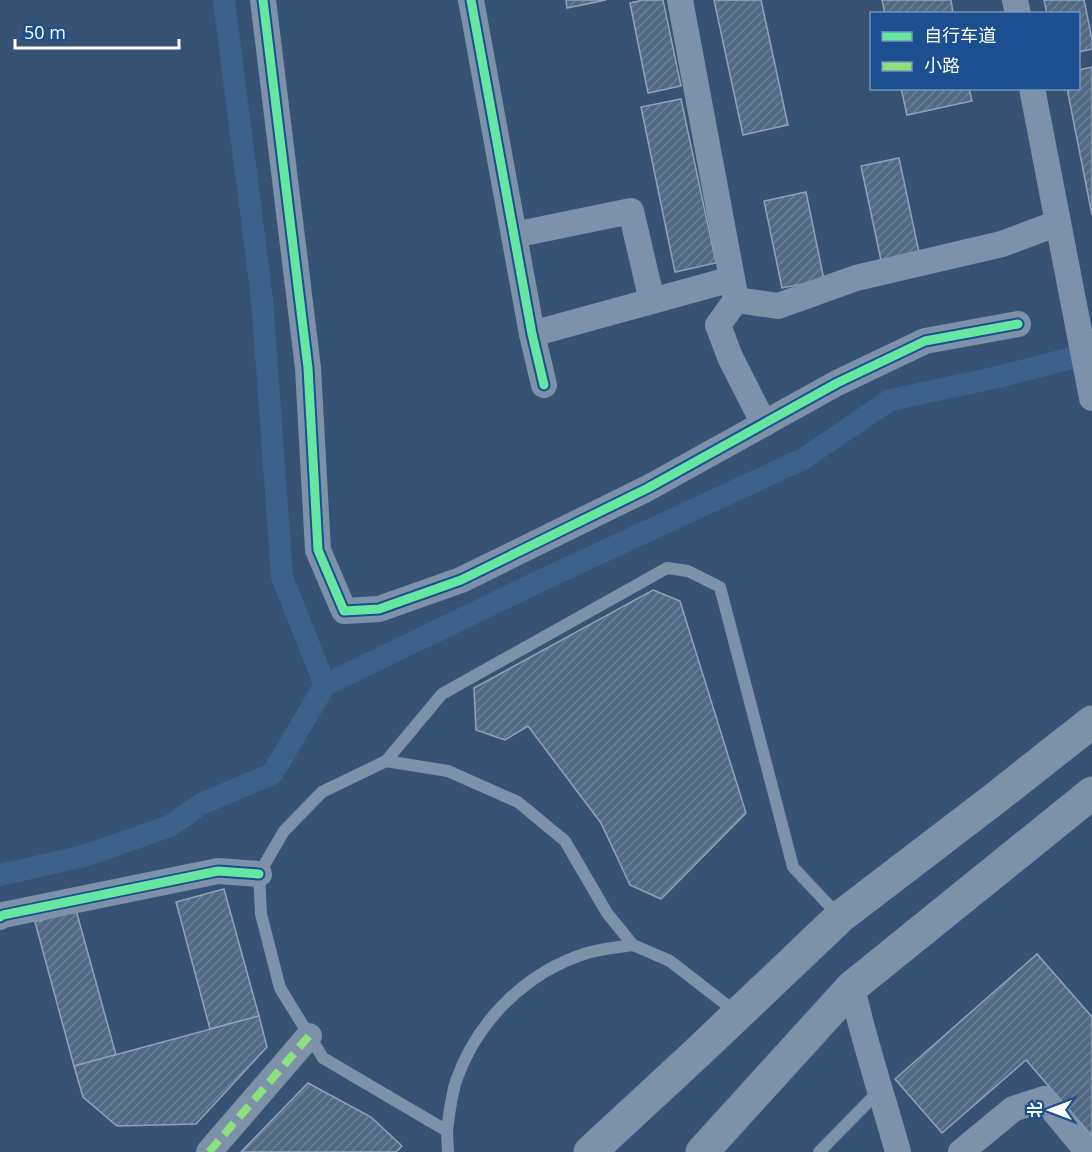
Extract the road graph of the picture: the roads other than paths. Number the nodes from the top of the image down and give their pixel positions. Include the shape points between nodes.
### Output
1 (263, 0) edge
2 (471, 0) edge
3 (680, 0) edge
4 (1032, 90) edge
5 (1058, 223) junction
6 (514, 236) junction
7 (734, 290) junction
8 (652, 301) junction
9 (1018, 324) dead end
10 (532, 334) junction
11 (544, 385) dead end
12 (1092, 398) edge
13 (764, 424) junction
14 (1092, 722) edge
15 (386, 761) junction
16 (1092, 793) edge
17 (260, 874) junction
18 (0, 917) edge
19 (840, 917) junction
20 (633, 945) junction
21 (852, 987) junction
22 (738, 1014) junction
23 (309, 1036) junction
24 (880, 1089) junction
25 (447, 1131) junction
26 (209, 1152) edge
27 (448, 1152) edge
28 (590, 1152) edge
29 (702, 1152) edge
30 (819, 1152) edge
31 (898, 1152) edge
32 (961, 1152) edge
33 (1088, 1152) edge

1 - 13 street via 308,368 318,550 344,611 379,609 461,580 648,488
2 - 6 street
3 - 7 street
4 - 5 street
5 - 7 street via 1002,244 856,278 778,306
5 - 12 street
6 - 8 street via 631,212
6 - 10 street
7 - 8 street
7 - 13 street via 718,325
8 - 10 street
9 - 13 street via 925,341
10 - 11 street
14 - 19 highway
15 - 17 lane via 322,792 284,831
15 - 19 lane via 442,694 667,568 688,571 720,587 793,867
15 - 20 lane via 448,771 518,802 565,841 607,913
16 - 21 highway
17 - 18 street via 218,870
17 - 23 lane via 261,914 280,988
19 - 22 highway
20 - 22 lane via 670,961
20 - 25 lane via 566,961 509,999 477,1037 465,1059 456,1082
21 - 24 street
21 - 29 highway
22 - 28 highway
23 - 25 lane via 323,1058
23 - 26 street
24 - 30 lane
24 - 31 street
25 - 27 lane
32 - 33 street via 1013,1109 1044,1099

